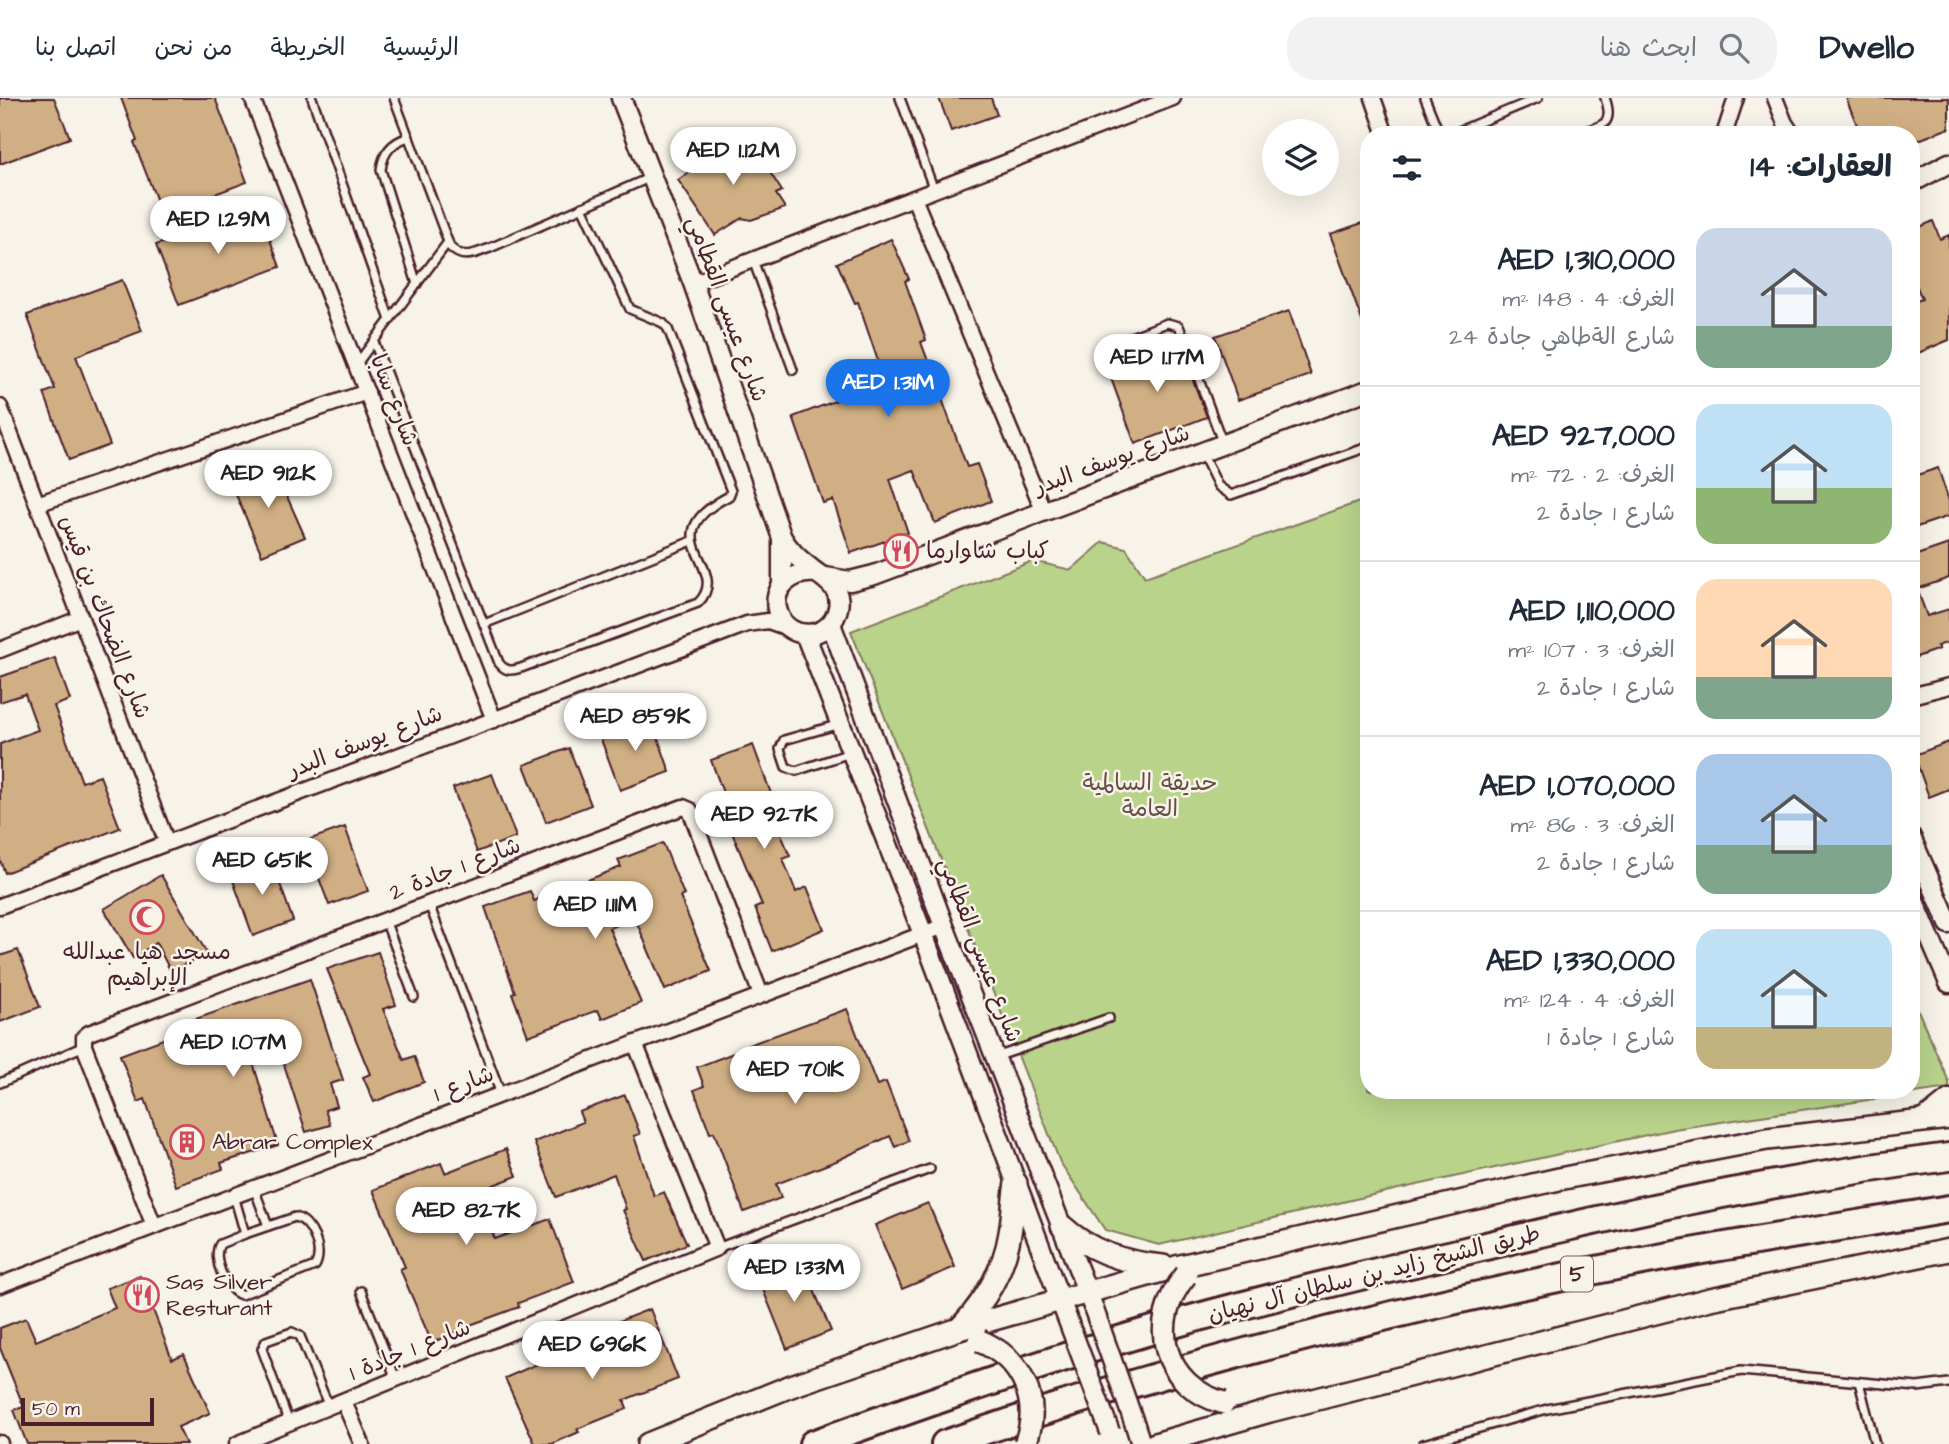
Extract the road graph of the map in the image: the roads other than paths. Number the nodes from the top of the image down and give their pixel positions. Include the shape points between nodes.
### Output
1 (252, 98) edge
2 (312, 98) edge
3 (394, 98) edge
4 (621, 98) edge
5 (900, 98) edge
6 (1173, 98) edge
7 (1373, 98) edge
8 (1425, 98) edge
9 (1538, 98) edge
10 (1605, 98) edge
11 (1735, 98) edge
12 (1775, 98) edge
13 (1383, 126) edge
14 (1436, 126) edge
15 (1475, 126) edge
16 (1596, 126) edge
17 (1727, 126) edge
18 (1786, 126) edge
19 (409, 137) junction
20 (1949, 163) edge
21 (652, 177) junction
22 (1920, 178) edge
23 (934, 190) junction
24 (914, 198) junction
25 (582, 207) junction
26 (448, 242) junction
27 (753, 260) junction
28 (694, 283) junction
29 (417, 284) junction
30 (390, 320) junction
31 (374, 342) junction
32 (1110, 345) dead end
33 (356, 365) junction
34 (793, 370) dead end
35 (366, 392) junction
36 (1360, 393) edge
37 (0, 407) edge
38 (1223, 445) junction
39 (1360, 450) edge
40 (1201, 453) junction
41 (37, 504) junction
42 (1044, 512) junction
43 (782, 538) junction
44 (692, 541) junction
45 (821, 575) junction
46 (874, 575) junction
47 (780, 589) junction
48 (81, 618) junction
49 (834, 619) junction
50 (484, 624) junction
51 (747, 624) junction
52 (788, 628) junction
53 (805, 634) junction
54 (0, 650) edge
55 (1949, 686) edge
56 (1920, 694) edge
57 (494, 720) junction
58 (840, 723) junction
59 (852, 752) junction
60 (167, 843) junction
61 (1920, 857) edge
62 (429, 904) junction
63 (0, 906) edge
64 (1920, 915) edge
65 (385, 920) junction
66 (1949, 925) edge
67 (944, 926) junction
68 (923, 934) junction
69 (1949, 983) edge
70 (761, 995) junction
71 (414, 997) dead end
72 (1109, 1018) dead end
73 (635, 1043) junction
74 (84, 1046) junction
75 (996, 1057) junction
76 (0, 1083) edge
77 (501, 1094) junction
78 (1949, 1099) edge
79 (1949, 1118) edge
80 (1924, 1119) junction
81 (1949, 1152) edge
82 (1949, 1157) edge
83 (1893, 1164) junction
84 (930, 1169) dead end
85 (1016, 1183) junction
86 (254, 1188) junction
87 (234, 1196) junction
88 (1949, 1209) edge
89 (154, 1226) junction
90 (268, 1226) junction
91 (1062, 1226) junction
92 (245, 1234) junction
93 (717, 1248) junction
94 (1949, 1250) edge
95 (1181, 1271) junction
96 (0, 1285) edge
97 (360, 1291) dead end
98 (1090, 1298) junction
99 (1062, 1305) junction
100 (951, 1333) junction
101 (396, 1380) junction
102 (1859, 1382) junction
103 (1949, 1383) edge
104 (344, 1402) junction
105 (329, 1407) junction
106 (1270, 1411) junction
107 (289, 1423) junction
108 (1220, 1425) junction
109 (1112, 1438) edge
110 (237, 1444) edge
111 (362, 1444) edge
112 (648, 1444) edge
113 (813, 1444) edge
114 (945, 1444) edge
115 (1025, 1444) edge
116 (1141, 1444) edge
117 (1154, 1444) edge
118 (1194, 1444) edge
119 (1423, 1444) edge
120 (1875, 1444) edge

1 - 33 street, شارع سابا
2 - 30 lane
3 - 19 lane
4 - 21 street, شارع عيسى القطامي
5 - 23 lane
6 - 23 street
7 - 13 street
8 - 14 lane
9 - 15 lane
10 - 16 lane via 1609,118
11 - 17 street
12 - 18 street
19 - 26 lane
19 - 29 lane via 386,152 381,170
20 - 22 street
21 - 25 lane
21 - 28 street, شارع عيسى القطامي
23 - 24 street
24 - 27 street
24 - 42 street
25 - 26 lane via 473,254 459,255
25 - 44 lane via 630,309 668,329 731,491 706,509
26 - 29 lane
27 - 28 street
27 - 34 lane
28 - 43 street, شارع عيسى القطامي
29 - 30 lane
30 - 31 lane
31 - 33 lane
31 - 50 lane
32 - 38 lane via 1167,323 1179,326
33 - 35 street, شارع سابا
35 - 41 street
35 - 57 street, شارع سابا
36 - 38 street, شارع يوسف البدر
37 - 41 street, شارع الضحاك بن قيس
38 - 40 street, شارع يوسف البدر
39 - 40 lane via 1231,495 1218,486
40 - 42 street, شارع يوسف البدر
41 - 48 street, شارع الضحاك بن قيس
42 - 46 street, شارع يوسف البدر
43 - 45 street, شارع عيسى القطامي via 797,558
43 - 47 street, شارع عيسى القطامي
44 - 50 lane
44 - 50 lane via 708,578 708,588 698,603 511,671 499,663
45 - 46 street, شارع يوسف البدر via 850,581
45 - 47 street via 797,573
45 - 49 street via 838,594
46 - 49 street, شارع يوسف البدر
47 - 51 street, شارع يوسف البدر via 765,611
47 - 52 street via 777,612
48 - 54 street
48 - 60 street, شارع الضحاك بن قيس
49 - 53 street via 815,634
49 - 67 street, شارع عيسى القطامي
51 - 52 street, شارع يوسف البدر via 768,621
51 - 57 street, شارع يوسف البدر
52 - 53 street
53 - 58 street, شارع عيسى القطامي
55 - 56 street
57 - 60 street, شارع يوسف البدر
58 - 59 street, شارع عيسى القطامي
58 - 59 lane via 784,740 780,749 786,767 796,771
59 - 68 street, شارع عيسى القطامي
60 - 63 street, شارع يوسف البدر
61 - 66 street
62 - 65 street, شارع 1 جادة 2
62 - 70 street, شارع 1 جادة 2 via 687,808
62 - 77 lane
64 - 69 street
65 - 71 lane
65 - 74 street, شارع 1 جادة 2 via 89,1033
67 - 68 street, شارع 1
67 - 75 street, شارع عيسى القطامي
68 - 70 street, شارع 1
68 - 85 street, شارع عيسى القطامي
70 - 73 street, شارع 1
72 - 75 lane
73 - 77 street, شارع 1
73 - 93 street
74 - 76 lane
74 - 89 street
75 - 91 street, شارع عيسى القطامي
77 - 86 street, شارع 1
78 - 80 street
79 - 80 main road
80 - 95 main road via 1767,1139 1559,1179 1205,1260
81 - 83 highway
82 - 83 highway, طريق الشيخ زايد بن سلطان آل نهيان / 5
83 - 113 highway, طريق الشيخ زايد بن سلطان آل نهيان / 5 via 1603,1217 1177,1323 966,1389
84 - 93 lane
85 - 99 street, شارع عيسى القطامي
85 - 100 main road via 1002,1264 980,1306
86 - 87 street, شارع 1
86 - 90 lane
87 - 89 street, شارع 1
87 - 92 lane
88 - 114 highway, طريق الشيخ زايد بن سلطان آل نهيان / 5 via 1553,1279 1210,1361
89 - 96 street, شارع 1
90 - 92 lane
90 - 92 lane via 295,1217 308,1223 319,1251 315,1266 241,1295 233,1293 216,1250
91 - 95 main road via 1115,1257
91 - 98 street, شارع عيسى القطامي
93 - 101 street, شارع 1 جادة 1
94 - 106 main road via 1710,1299
95 - 98 main road
95 - 106 main road, bridge via 1164,1319 1165,1345 1174,1368 1201,1394
97 - 101 lane
98 - 99 main road
98 - 116 street, شارع عيسى القطامي, bridge
99 - 100 main road
99 - 109 street, شارع عيسى القطامي, bridge
100 - 112 main road via 791,1386
100 - 115 main road, bridge via 980,1341 1009,1360 1028,1389 1032,1412
101 - 104 street, شارع 1 جادة 1
102 - 103 lane via 1917,1387
102 - 119 lane via 1741,1371 1547,1409
102 - 120 lane
104 - 105 street, شارع 1 جادة 1
104 - 111 street, شارع 1 جادة 1
105 - 107 street, شارع 1 جادة 1
105 - 107 lane via 300,1336 292,1332 266,1341 262,1349
106 - 108 main road
107 - 110 street, شارع 1 جادة 1
108 - 117 main road
108 - 118 main road

